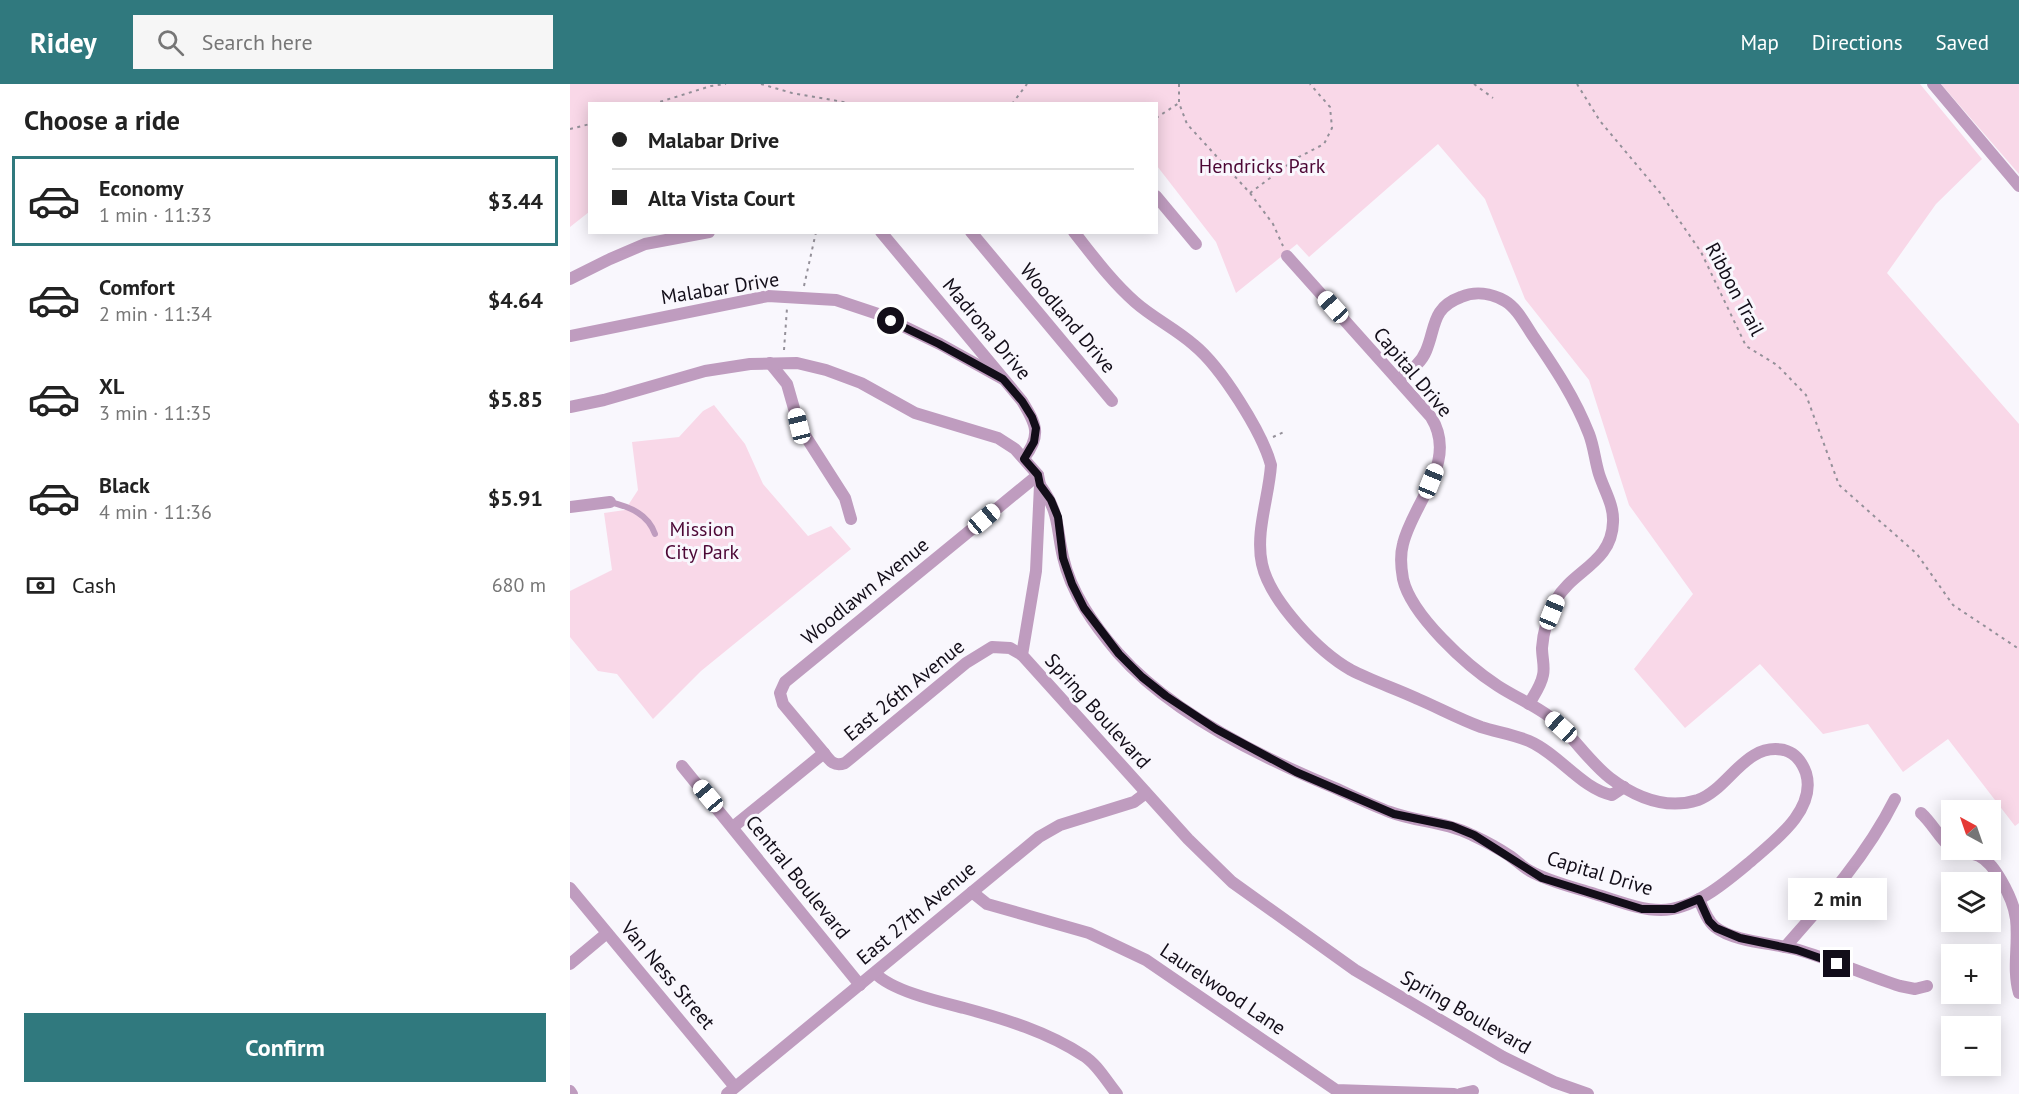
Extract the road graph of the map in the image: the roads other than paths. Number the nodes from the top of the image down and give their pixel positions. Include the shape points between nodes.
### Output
1 (1933, 84) edge
2 (2019, 186) edge
3 (1158, 198) edge
4 (698, 234) edge
5 (883, 234) edge
6 (973, 234) edge
7 (1076, 234) edge
8 (1196, 244) dead end
9 (1287, 256) road end
10 (570, 279) edge
11 (570, 336) edge
12 (777, 363) junction
13 (1003, 379) junction
14 (1398, 380) junction
15 (1112, 401) dead end
16 (570, 407) edge
17 (1024, 459) junction
18 (1039, 480) junction
19 (610, 502) joint
20 (570, 507) edge
21 (851, 519) dead end
22 (655, 534) dead end
23 (1022, 655) junction
24 (1529, 704) junction
25 (824, 753) junction
26 (682, 766) dead end
27 (1624, 787) junction
28 (1146, 793) junction
29 (1895, 799) dead end
30 (1921, 813) dead end
31 (734, 827) junction
32 (1941, 839) edge
33 (1984, 860) edge
34 (570, 888) edge
35 (972, 892) junction
36 (1699, 899) junction
37 (607, 933) junction
38 (1785, 947) junction
39 (570, 964) edge
40 (875, 973) junction
41 (860, 985) junction
42 (1927, 987) dead end
43 (2019, 993) edge
44 (731, 1091) edge
45 (1473, 1091) dead end
46 (1334, 1092) edge
47 (1117, 1094) edge
48 (1454, 1094) edge
49 (1460, 1094) edge
50 (1588, 1094) edge

1 - 2 street
3 - 8 street
4 - 10 street via 645,244
5 - 13 street, Madrona Drive
6 - 15 street, Woodland Drive
7 - 27 street via 1123,291 1195,346 1232,390 1252,422 1271,465 1261,533 1262,565 1268,582 1302,629 1351,669 1457,718 1530,741 1595,790 1612,795
9 - 14 street, Capital Drive
11 - 13 street, Malabar Drive via 748,299 788,296 836,300 878,314
12 - 16 street via 705,372
12 - 17 street via 797,363 861,383 915,413 998,438
12 - 21 street via 799,426 845,498
13 - 17 street, Madrona Drive via 1022,401 1036,428 1034,442
14 - 24 street, Capital Drive via 1431,417 1442,443 1438,464 1403,543 1405,585 1423,615 1457,654
14 - 24 street via 1420,361 1444,307 1472,293 1489,294 1506,301 1518,314 1562,377 1590,436 1611,505 1610,538 1602,555 1557,600 1542,647 1544,674
17 - 18 street
18 - 23 street, Spring Boulevard via 1036,571
18 - 25 street, Woodlawn Avenue via 786,682 780,693 783,704
18 - 36 street, Capital Drive via 1058,517 1063,558 1084,608 1142,677 1216,729 1296,772 1394,814 1452,826 1474,835 1542,878 1642,909 1674,909
19 - 20 street
19 - 22 lane via 641,514
23 - 25 street, East 26th Avenue via 1010,648 992,647 966,663 844,763 833,764
23 - 28 street, Spring Boulevard
24 - 27 street, Capital Drive via 1550,717 1608,777
25 - 31 street, East 26th Avenue
26 - 31 street, Central Boulevard
27 - 36 street, Capital Drive via 1650,800 1679,803 1705,797 1747,760 1767,750 1788,751 1804,766 1808,793 1795,817 1747,864
28 - 35 street, East 27th Avenue via 1134,802 1060,825 1039,837
28 - 50 street, Spring Boulevard via 1232,882 1355,970 1503,1057
29 - 38 street via 1853,867
30 - 32 street
31 - 41 street, Central Boulevard
33 - 43 street via 1995,870 2013,904
34 - 37 street, Van Ness Street
35 - 40 street, East 27th Avenue
35 - 46 street, Laurelwood Lane via 987,904 1089,933 1146,960
36 - 38 street via 1716,928 1740,938
37 - 39 street
37 - 44 street, Van Ness Street
38 - 42 street via 1900,986
40 - 41 street, East 27th Avenue
40 - 47 street via 882,981 930,1000 1028,1028 1057,1042 1086,1057
41 - 44 street, East 27th Avenue
45 - 49 street
46 - 48 street, Laurelwood Lane

